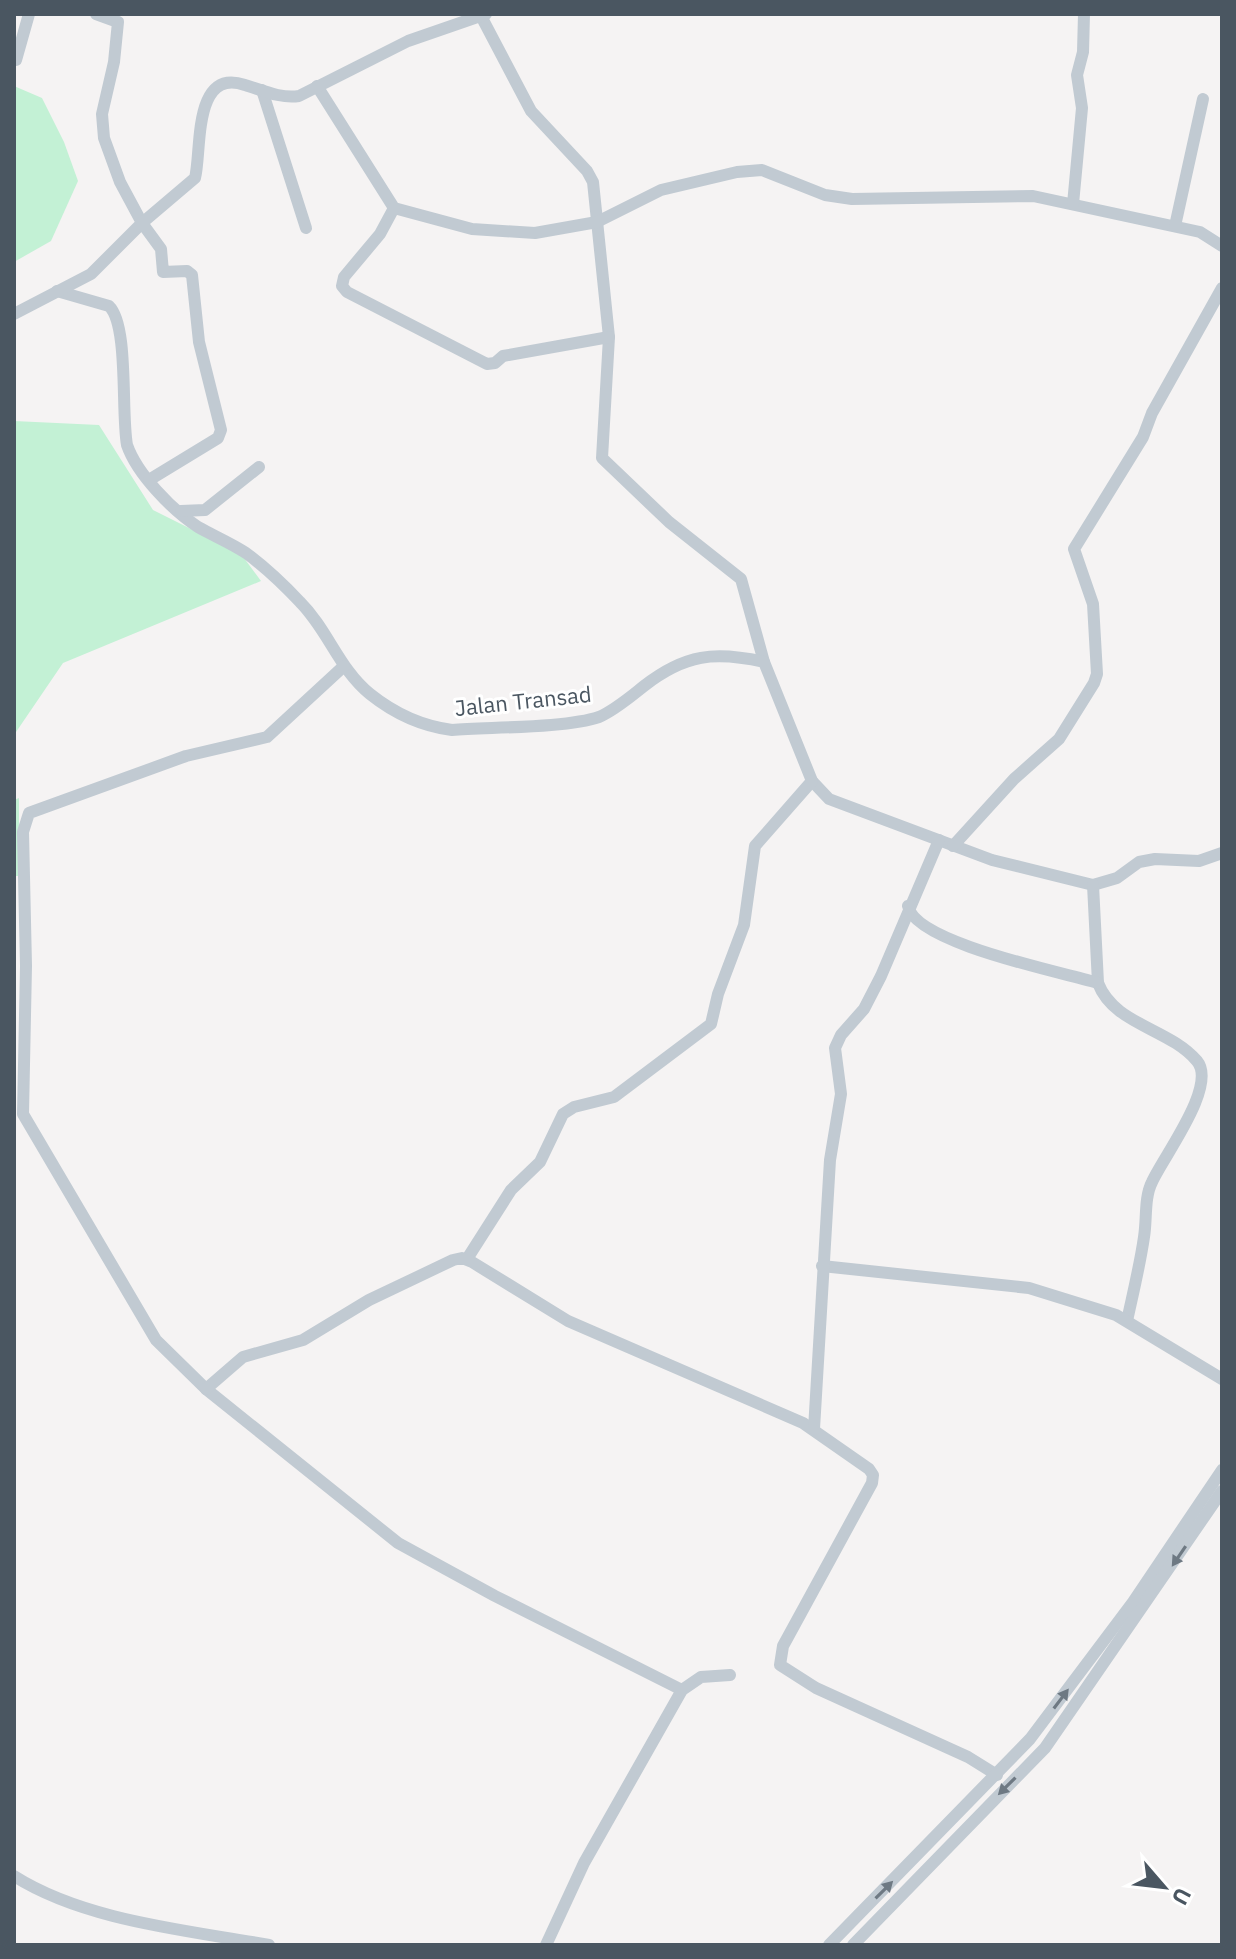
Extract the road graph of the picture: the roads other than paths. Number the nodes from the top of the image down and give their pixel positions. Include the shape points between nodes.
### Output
1 (29, 14) edge
2 (96, 14) edge
3 (1084, 14) edge
4 (484, 15) edge
5 (120, 18) edge
6 (16, 60) dead end
7 (317, 86) junction
8 (262, 90) junction
9 (1203, 99) dead end
10 (1073, 204) junction
11 (394, 208) junction
12 (597, 222) junction
13 (142, 223) junction
14 (1175, 226) junction
15 (306, 228) dead end
16 (1222, 246) edge
17 (91, 274) junction
18 (1222, 288) edge
19 (57, 291) junction
20 (90, 299) junction
21 (14, 314) edge
22 (609, 337) junction
23 (259, 467) dead end
24 (149, 480) junction
25 (181, 511) junction
26 (764, 662) junction
27 (344, 666) junction
28 (812, 781) junction
29 (939, 840) junction
30 (953, 846) junction
31 (1222, 853) edge
32 (1093, 885) junction
33 (908, 906) junction
34 (20, 966) edge
35 (1098, 983) junction
36 (20, 1090) edge
37 (467, 1259) junction
38 (822, 1266) junction
39 (1127, 1321) junction
40 (1222, 1379) edge
41 (206, 1389) junction
42 (814, 1429) junction
43 (1222, 1470) edge
44 (1222, 1491) edge
45 (730, 1675) dead end
46 (682, 1690) junction
47 (997, 1775) junction
48 (14, 1876) edge
49 (208, 1940) edge
50 (269, 1945) edge
51 (546, 1945) edge
52 (829, 1945) edge
53 (853, 1945) edge

1 - 6 street
2 - 5 street
3 - 10 street
4 - 7 street via 408,41
4 - 12 street via 531,111 590,176
5 - 13 street via 102,114 104,138
7 - 8 street via 293,97
7 - 11 street
8 - 13 street via 235,81 216,91 199,120 195,178
8 - 15 street
9 - 14 street
10 - 12 street via 1033,196 852,199 825,195 762,170 661,190
10 - 14 street
11 - 12 street via 499,232 535,233
11 - 22 street via 344,277 347,292 487,364 503,356
12 - 22 street
13 - 17 street
13 - 24 street via 161,249 163,272 192,275 199,342 221,430 218,438
14 - 16 street via 1200,232
17 - 19 street
17 - 20 street
18 - 30 street via 1143,437 1074,549 1094,609 1094,683 1059,739
19 - 20 street, Jalan Transad
19 - 21 street
20 - 24 street, Jalan Transad via 109,306 119,322 124,427 131,458
22 - 26 street via 602,458 669,522 741,579
23 - 25 street via 205,510
24 - 25 street, Jalan Transad
25 - 27 street, Jalan Transad via 249,555 302,603
26 - 27 street, Jalan Transad via 705,655 652,680 598,717 452,730 393,711
26 - 28 street
27 - 34 street via 267,737 186,756 29,813 23,832
28 - 29 street via 829,799
28 - 37 street via 755,846 744,925 711,1024 614,1097 563,1114 540,1162 511,1190
29 - 30 street
29 - 33 street
30 - 32 street
31 - 32 street via 1199,861 1139,862 1117,878
32 - 35 street
33 - 35 street via 917,923 947,940
33 - 38 street via 875,987 835,1048 841,1094
34 - 36 street
35 - 39 street via 1111,1007 1177,1044 1202,1072 1179,1138 1150,1185
36 - 41 street via 27,1126 148,1330
37 - 41 street via 453,1260 369,1300 303,1340 243,1357
37 - 42 street via 568,1321
38 - 39 street via 1029,1288
38 - 42 street
39 - 40 street
41 - 46 street via 398,1543
42 - 47 street via 873,1475 783,1646 780,1665 816,1688
47 -> 43 street via 1133,1602
44 -> 53 street via 1045,1748
45 - 46 street via 701,1677
46 - 51 street via 584,1863
52 -> 47 street
48 - 49 street via 44,1895 85,1909
49 - 50 street

